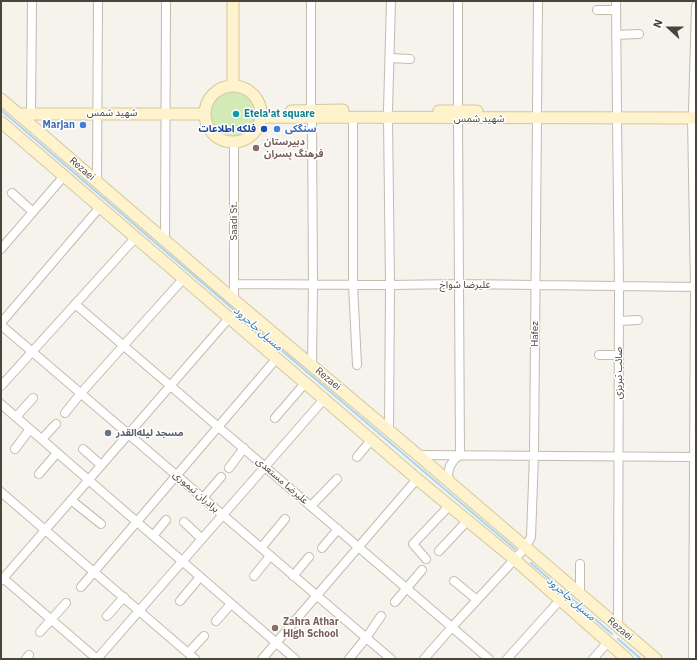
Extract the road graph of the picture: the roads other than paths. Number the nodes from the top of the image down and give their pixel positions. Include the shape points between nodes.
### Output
1 (32, 1) edge
2 (98, 1) edge
3 (166, 1) edge
4 (233, 1) edge
5 (311, 1) edge
6 (391, 1) edge
7 (458, 1) edge
8 (538, 1) edge
9 (616, 1) edge
10 (696, 6) edge
11 (597, 10) dead end
12 (616, 10) junction
13 (638, 34) dead end
14 (616, 35) junction
15 (390, 58) junction
16 (410, 59) dead end
17 (233, 85) junction
18 (1, 99) edge
19 (97, 113) junction
20 (19, 114) junction
21 (32, 114) junction
22 (165, 114) junction
23 (205, 114) junction
24 (262, 114) junction
25 (312, 114) junction
26 (388, 114) junction
27 (458, 115) junction
28 (537, 115) junction
29 (617, 115) junction
30 (694, 115) edge
31 (353, 118) junction
32 (1, 122) edge
33 (234, 142) junction
34 (64, 176) junction
35 (97, 182) junction
36 (12, 193) dead end
37 (100, 207) junction
38 (33, 212) junction
39 (136, 237) junction
40 (165, 240) junction
41 (1, 249) edge
42 (184, 278) junction
43 (234, 284) junction
44 (353, 284) junction
45 (459, 284) junction
46 (313, 285) junction
47 (390, 285) junction
48 (535, 286) junction
49 (619, 287) junction
50 (696, 287) edge
51 (234, 300) junction
52 (75, 304) junction
53 (230, 317) junction
54 (638, 320) dead end
55 (619, 321) junction
56 (1, 324) edge
57 (124, 346) junction
58 (32, 352) junction
59 (599, 355) dead end
60 (619, 355) junction
61 (277, 358) junction
62 (312, 365) junction
63 (357, 365) dead end
64 (306, 382) junction
65 (1, 386) edge
66 (170, 386) junction
67 (81, 393) junction
68 (33, 398) dead end
69 (325, 398) junction
70 (1, 404) edge
71 (65, 413) dead end
72 (16, 417) junction
73 (275, 418) dead end
74 (56, 424) dead end
75 (218, 427) junction
76 (30, 430) junction
77 (389, 431) junction
78 (128, 434) junction
79 (372, 439) junction
80 (42, 440) junction
81 (244, 448) junction
82 (15, 449) dead end
83 (83, 449) dead end
84 (56, 453) junction
85 (418, 455) junction
86 (460, 455) junction
87 (534, 455) junction
88 (619, 456) junction
89 (357, 457) dead end
90 (695, 457) edge
91 (101, 465) junction
92 (265, 467) junction
93 (229, 468) dead end
94 (39, 474) dead end
95 (176, 476) junction
96 (221, 477) dead end
97 (417, 478) junction
98 (337, 479) dead end
99 (88, 480) junction
100 (449, 482) junction
101 (1, 492) edge
102 (202, 498) junction
103 (71, 500) junction
104 (450, 505) junction
105 (311, 506) junction
106 (223, 515) junction
107 (285, 519) dead end
108 (166, 520) dead end
109 (468, 520) junction
110 (137, 522) junction
111 (184, 522) dead end
112 (101, 524) dead end
113 (338, 529) junction
114 (45, 530) junction
115 (153, 536) junction
116 (202, 539) junction
117 (358, 547) junction
118 (261, 548) junction
119 (322, 548) dead end
120 (526, 548) junction
121 (440, 551) dead end
122 (270, 556) junction
123 (309, 557) dead end
124 (426, 559) dead end
125 (514, 559) junction
126 (182, 562) junction
127 (580, 564) dead end
128 (422, 570) dead end
129 (94, 572) junction
130 (254, 576) dead end
131 (293, 576) junction
132 (200, 577) junction
133 (2, 579) edge
134 (454, 581) dead end
135 (81, 587) dead end
136 (407, 588) junction
137 (580, 594) junction
138 (316, 596) junction
139 (124, 597) junction
140 (477, 600) junction
141 (560, 600) junction
142 (180, 601) dead end
143 (395, 602) dead end
144 (66, 603) dead end
145 (231, 604) junction
146 (139, 611) junction
147 (107, 616) dead end
148 (380, 616) dead end
149 (51, 619) junction
150 (216, 621) dead end
151 (694, 626) edge
152 (452, 627) junction
153 (618, 627) junction
154 (40, 632) dead end
155 (204, 636) dead end
156 (366, 638) junction
157 (608, 642) junction
158 (276, 643) junction
159 (188, 653) junction
160 (97, 659) edge
161 (196, 659) edge
162 (262, 659) edge
163 (295, 659) edge
164 (349, 659) edge
165 (391, 659) edge
166 (424, 659) edge
167 (489, 659) edge
168 (507, 659) edge
169 (594, 659) edge
170 (627, 659) edge
171 (656, 659) edge
172 (693, 659) edge

1 - 21 street
2 - 19 street
3 - 22 street
4 - 17 main road
5 - 25 street
6 - 15 street
7 - 27 street
8 - 28 street, Hafez
9 - 12 street, صائب تبریزی
10 - 30 street
11 - 12 street
12 - 14 street, صائب تبریزی
13 - 14 street
14 - 29 street, صائب تبریزی
15 - 16 street
15 - 26 street
17 - 23 main road via 224,86 213,94 206,105
17 - 24 main road via 250,90 256,97
18 - 20 main road, Rezaei
19 - 21 main road, شهید شمس
19 - 22 main road, شهید شمس
19 - 35 street
20 - 21 main road, شهید شمس
20 - 35 main road, Rezaei
22 - 23 main road, شهید شمس
22 - 40 street
23 - 33 main road via 206,123 213,134 225,141
24 - 25 main road, شهید شمس
24 - 33 main road via 256,130 250,136
25 - 26 main road, شهید شمس
25 - 31 main road, شهید شمس
25 - 46 street
26 - 27 main road, شهید شمس
26 - 31 main road, شهید شمس
26 - 47 street
27 - 28 main road, شهید شمس
27 - 45 street
28 - 29 main road, شهید شمس
28 - 48 street, Hafez
29 - 30 main road, شهید شمس
29 - 49 street, صائب تبریزی
30 - 50 street
31 - 44 street
32 - 34 main road, Rezaei
33 - 43 street, Saadi St.
34 - 37 main road, Rezaei
34 - 38 street
35 - 40 main road, Rezaei
36 - 38 street
37 - 39 main road, Rezaei
37 - 56 street
38 - 41 street
39 - 42 main road, Rezaei
39 - 52 street
40 - 51 main road, Rezaei
42 - 53 main road, Rezaei
42 - 57 street
43 - 46 street, علیرضا شواخ
43 - 51 street, Saadi St.
44 - 46 street, علیرضا شواخ
44 - 47 street, علیرضا شواخ
44 - 63 street
45 - 47 street, علیرضا شواخ
45 - 48 street, علیرضا شواخ
45 - 86 street
46 - 62 street
47 - 77 street
48 - 49 street, علیرضا شواخ
48 - 87 street, Hafez
49 - 50 street, علیرضا شواخ
49 - 55 street, صائب تبریزی
50 - 90 street
51 - 62 main road, Rezaei
52 - 57 street, علیرضا مستعدی
52 - 58 street
53 - 61 main road, Rezaei
53 - 66 street
54 - 55 street
55 - 60 street, صائب تبریزی
56 - 58 street, برادران تیموری
57 - 66 street, علیرضا مستعدی
57 - 67 street
58 - 65 street
58 - 67 street, برادران تیموری
59 - 60 street
60 - 88 street, صائب تبریزی
61 - 64 main road, Rezaei
61 - 75 street
62 - 77 main road, Rezaei
64 - 69 main road, Rezaei
64 - 73 street
66 - 75 street, علیرضا مستعدی
66 - 78 street
67 - 71 street
67 - 78 street, برادران تیموری
68 - 72 street
69 - 79 main road, Rezaei
69 - 92 street
70 - 72 street
72 - 76 street
74 - 80 street
75 - 81 street, علیرضا مستعدی
75 - 95 street
76 - 80 street
76 - 82 street
77 - 85 main road, Rezaei
78 - 91 street
78 - 95 street, برادران تیموری
79 - 89 street
79 - 97 main road, Rezaei
80 - 84 street
81 - 92 street, علیرضا مستعدی
81 - 93 street
83 - 91 street
84 - 94 street
84 - 99 street
85 - 86 street
85 - 100 main road, Rezaei
86 - 87 street
86 - 100 street via 450,466
87 - 88 street
87 - 120 street, Hafez via 531,537
88 - 90 street
88 - 153 street, صائب تبریزی
90 - 151 street
91 - 99 street
92 - 105 street, علیرضا مستعدی
92 - 106 street
95 - 102 street, برادران تیموری
95 - 110 street
96 - 102 street
97 - 104 main road, Rezaei
97 - 117 street
98 - 105 street
99 - 103 street
99 - 110 street
100 - 120 main road, Rezaei
101 - 114 street
102 - 106 street, برادران تیموری
103 - 112 street
103 - 114 street
104 - 109 main road, Rezaei
104 - 124 street via 413,544
105 - 113 street, علیرضا مستعدی
106 - 116 street
106 - 118 street, برادران تیموری
107 - 118 street
108 - 115 street
109 - 121 street
109 - 125 main road, Rezaei
110 - 115 street
110 - 129 street
111 - 116 street
113 - 117 street, علیرضا مستعدی
113 - 119 street
114 - 129 street
114 - 133 street
115 - 126 street
116 - 126 street
117 - 136 street, علیرضا مستعدی
117 - 138 street
118 - 122 street, برادران تیموری
120 - 125 street
120 - 137 main road, Rezaei
122 - 130 street
122 - 131 street, برادران تیموری
123 - 131 street
125 - 140 street
125 - 141 main road, Rezaei
126 - 132 street
126 - 146 street
127 - 137 street
128 - 136 street
129 - 135 street
129 - 139 street
131 - 138 street, برادران تیموری
132 - 142 street
132 - 145 street
133 - 149 street
134 - 140 street
136 - 143 street
136 - 152 street, علیرضا مستعدی
137 - 153 main road, Rezaei
138 - 156 street, برادران تیموری
138 - 158 street
139 - 146 street
139 - 147 street
140 - 152 street
141 - 157 main road, Rezaei
141 - 168 street
144 - 149 street
145 - 150 street
145 - 158 street
146 - 159 street
146 - 160 street
148 - 156 street
149 - 154 street
149 - 160 street
151 - 172 street
152 - 166 street
152 - 167 street, علیرضا مستعدی
153 - 171 main road, Rezaei
155 - 159 street
156 - 164 street
156 - 165 street, برادران تیموری
157 - 169 street
157 - 170 main road, Rezaei
158 - 162 street
158 - 163 street
159 - 161 street

